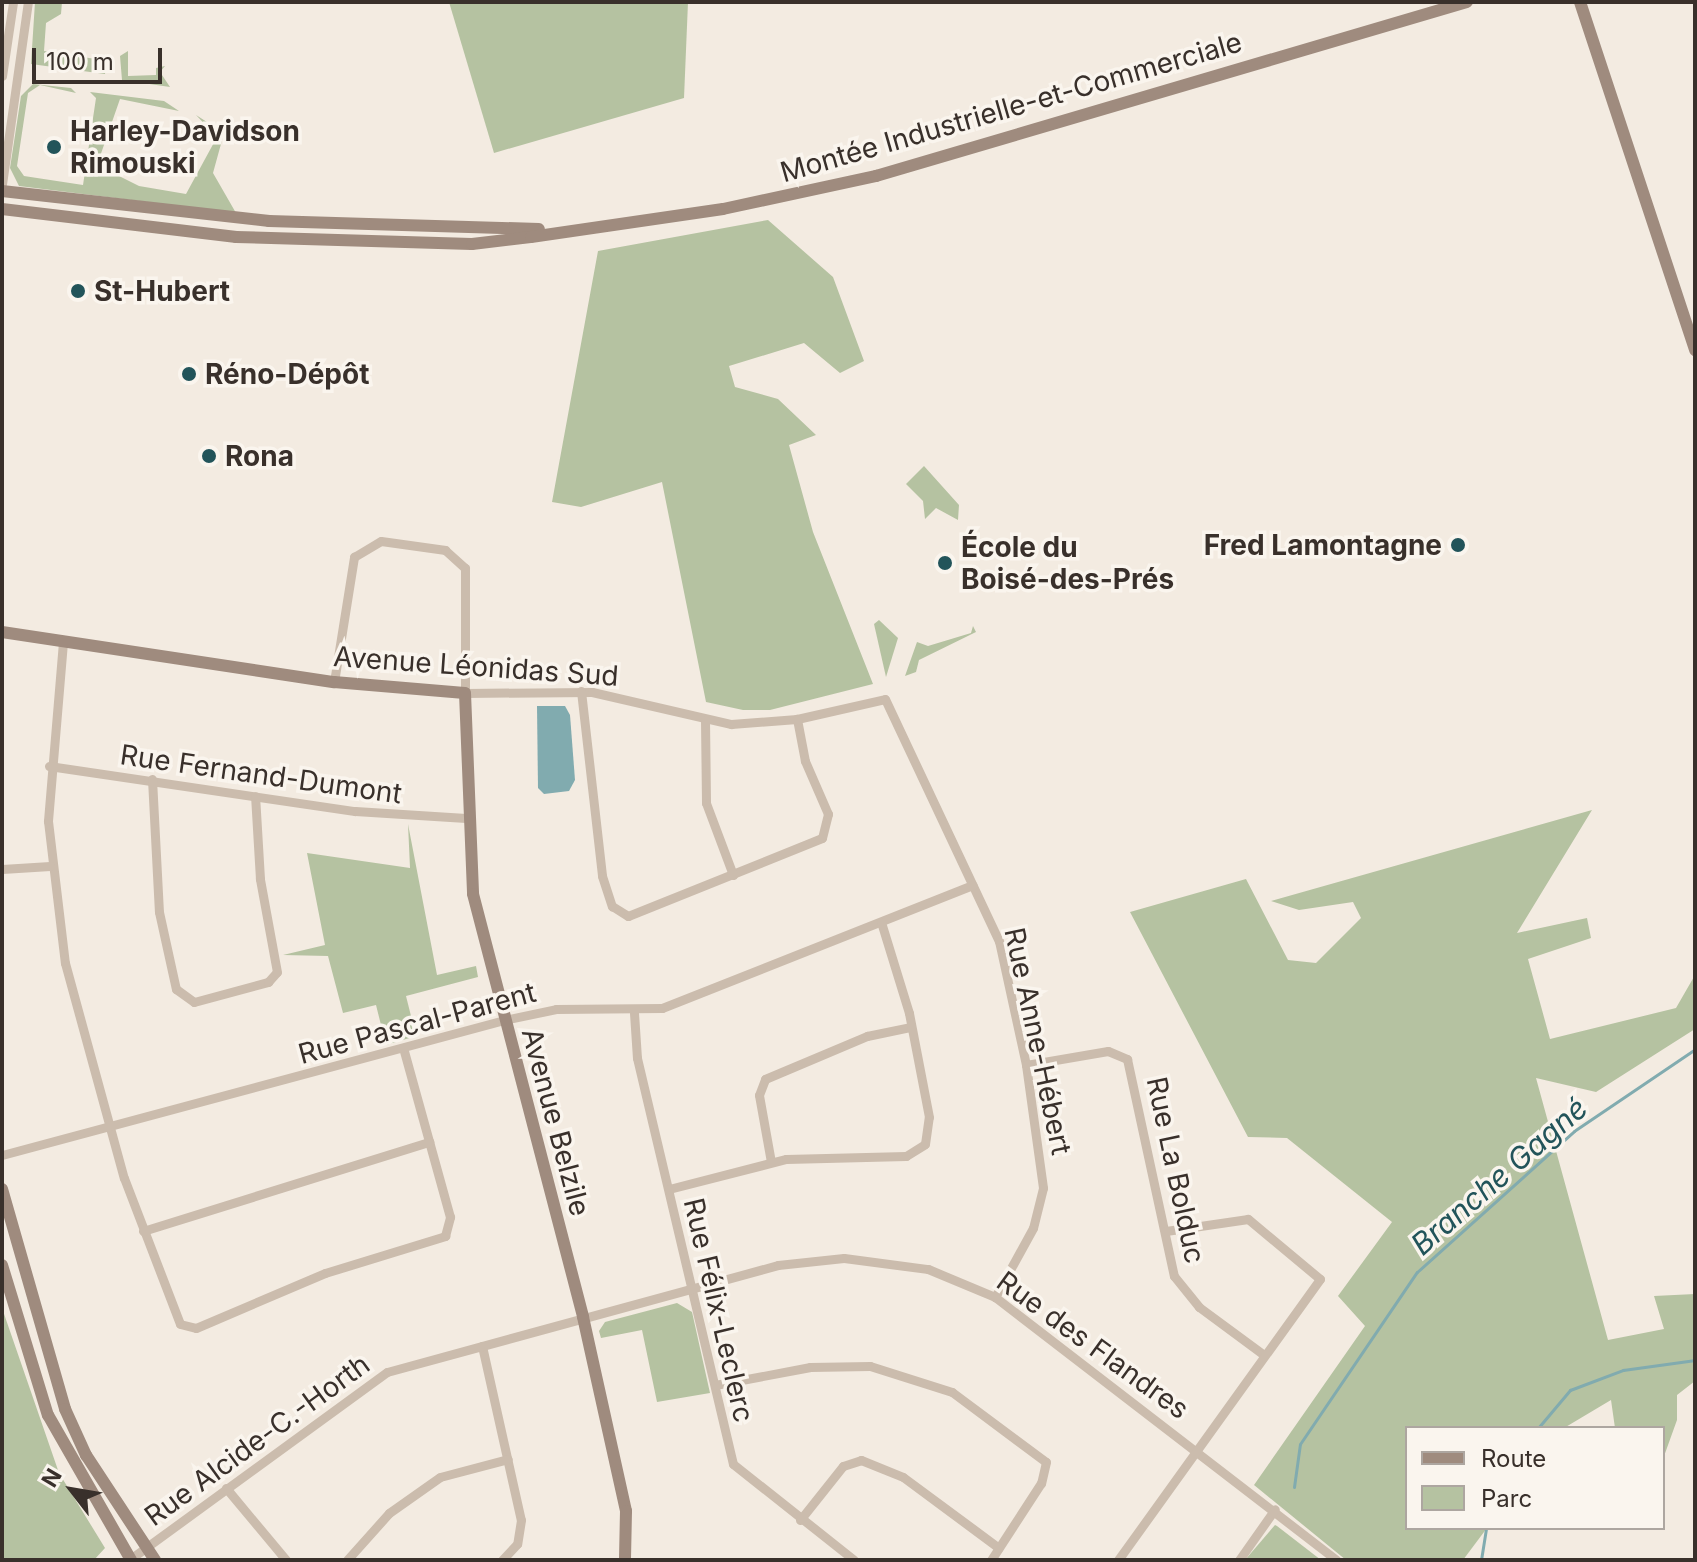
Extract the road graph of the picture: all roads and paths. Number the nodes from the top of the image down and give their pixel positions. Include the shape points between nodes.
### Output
1 (13, 2) edge
2 (28, 2) edge
3 (1467, 2) edge
4 (1580, 2) edge
5 (2, 76) edge
6 (2, 184) edge
7 (2, 191) edge
8 (2, 209) edge
9 (563, 230) junction
10 (1695, 350) edge
11 (2, 632) edge
12 (63, 642) junction
13 (334, 682) junction
14 (581, 691) junction
15 (465, 693) junction
16 (891, 709) joint
17 (797, 719) junction
18 (705, 720) junction
19 (49, 766) junction
20 (152, 779) junction
21 (255, 796) junction
22 (466, 818) junction
23 (50, 866) junction
24 (2, 869) edge
25 (733, 875) junction
26 (973, 885) junction
27 (881, 922) junction
28 (634, 1013) junction
29 (504, 1020) junction
30 (911, 1027) junction
31 (404, 1051) junction
32 (1026, 1065) junction
33 (109, 1127) junction
34 (429, 1142) junction
35 (2, 1155) edge
36 (771, 1162) junction
37 (2, 1189) edge
38 (669, 1189) junction
39 (143, 1231) junction
40 (1166, 1231) junction
41 (2, 1265) edge
42 (693, 1288) junction
43 (995, 1297) junction
44 (583, 1317) junction
45 (482, 1346) junction
46 (1264, 1355) junction
47 (715, 1385) junction
48 (1195, 1446) junction
49 (508, 1459) junction
50 (226, 1488) junction
51 (1275, 1509) junction
52 (800, 1520) junction
53 (145, 1547) junction
54 (999, 1548) junction
55 (130, 1560) edge
56 (155, 1560) edge
57 (286, 1560) edge
58 (347, 1560) edge
59 (502, 1560) edge
60 (625, 1560) edge
61 (854, 1560) edge
62 (991, 1560) edge
63 (1118, 1560) edge
64 (1239, 1560) edge
65 (1337, 1560) edge

1 - 5 street
2 - 6 street
3 - 9 street, Montée Industrielle-et-Commerciale via 876,176 723,209
4 - 10 street
7 - 9 street, Montée Industrielle-et-Commerciale via 269,221
8 - 9 street, Montée Industrielle-et-Commerciale via 236,237 379,243 472,244
11 - 12 street, Avenue Léonidas Sud
12 - 13 street, Avenue Léonidas Sud
12 - 19 street
13 - 15 street, Avenue Léonidas Sud
13 - 15 street via 354,557 381,541 445,550 465,568
14 - 15 street, Avenue Léonidas Sud
14 - 18 street, Avenue Léonidas Sud
14 - 25 street via 612,906 637,914
15 - 22 street, Avenue Belzile
16 - 17 street, Avenue Léonidas Sud via 874,697
16 - 26 street, Rue Anne-Hébert
17 - 18 street, Avenue Léonidas Sud
17 - 25 street via 827,831
18 - 25 street via 704,794
19 - 20 street, Rue Fernand-Dumont
19 - 23 street
20 - 21 street, Rue Fernand-Dumont
20 - 21 street via 159,912 176,989 194,1002 268,982 277,972 260,879
21 - 22 street, Rue Fernand-Dumont via 409,818
22 - 29 street, Avenue Belzile via 473,894
23 - 24 street
23 - 33 street via 65,963
26 - 27 street, Rue Pascal-Parent
26 - 32 street, Rue Anne-Hébert via 999,941
27 - 28 street, Rue Pascal-Parent
27 - 30 street
28 - 29 street, Rue Pascal-Parent via 556,1009
28 - 38 street, Rue Félix-Leclerc via 637,1058
29 - 31 street, Rue Pascal-Parent
29 - 44 street, Avenue Belzile
30 - 36 street via 867,1036 765,1079 759,1095
30 - 36 street via 930,1124 920,1149
31 - 33 street, Rue Pascal-Parent
31 - 34 street
32 - 40 street, Rue La Bolduc via 1108,1051 1124,1055
32 - 43 street, Rue Anne-Hébert via 1043,1188 1033,1228
33 - 35 street, Rue Pascal-Parent
33 - 39 street
34 - 39 street
34 - 39 street via 450,1217 440,1240 325,1273 196,1328 175,1318
36 - 38 street
37 - 53 street via 65,1409
38 - 42 street, Rue Félix-Leclerc
40 - 46 street, Rue La Bolduc via 1183,1291
40 - 46 street via 1245,1218 1319,1273 1318,1285
41 - 55 street via 48,1415
42 - 43 street, Rue des Flandres via 778,1265 844,1258 928,1269
42 - 44 street, Rue Alcide-C.-Horth
42 - 47 street, Rue Félix-Leclerc
43 - 48 street, Rue des Flandres
44 - 45 street, Rue Alcide-C.-Horth
44 - 60 street, Avenue Belzile via 626,1511
45 - 49 street
45 - 50 street, Rue Alcide-C.-Horth via 387,1372
46 - 48 street
47 - 52 street, Rue Félix-Leclerc via 733,1464
47 - 54 street via 810,1367 870,1366 952,1392 1046,1462 1041,1483
48 - 51 street, Rue des Flandres
48 - 63 street
49 - 58 street via 440,1477 389,1513
49 - 59 street via 521,1528
50 - 53 street, Rue Alcide-C.-Horth
50 - 57 street
51 - 64 street
51 - 65 street, Rue des Flandres
52 - 54 street via 843,1466 861,1460 903,1477
52 - 61 street, Rue Félix-Leclerc
53 - 55 street, Rue Alcide-C.-Horth
53 - 56 street
54 - 62 street

